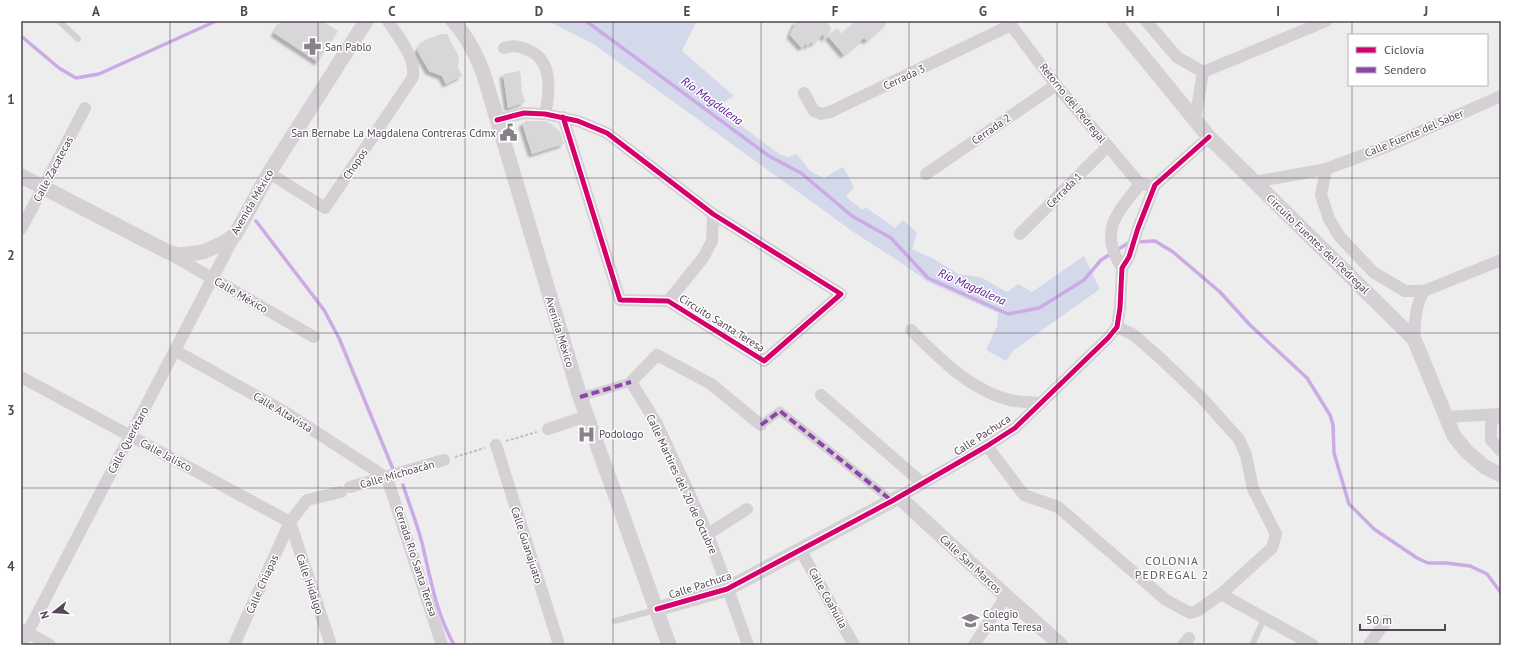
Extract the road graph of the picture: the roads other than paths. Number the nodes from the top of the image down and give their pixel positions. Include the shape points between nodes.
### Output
1 (59, 21) edge
2 (388, 21) edge
3 (453, 21) edge
4 (1114, 21) edge
5 (1146, 21) edge
6 (1326, 21) edge
7 (361, 23) edge
8 (1009, 23) edge
9 (78, 39) dead end
10 (504, 48) dead end
11 (1203, 72) junction
12 (1056, 85) junction
13 (804, 93) dead end
14 (1501, 96) edge
15 (85, 108) dead end
16 (545, 114) junction
17 (562, 117) junction
18 (497, 120) junction
19 (1195, 120) junction
20 (1209, 137) junction
21 (1108, 146) junction
22 (1326, 169) junction
23 (269, 173) junction
24 (926, 174) dead end
25 (21, 176) edge
26 (1255, 182) junction
27 (1140, 184) junction
28 (1155, 185) junction
29 (43, 188) junction
30 (713, 214) junction
31 (21, 229) edge
32 (1020, 234) dead end
33 (235, 236) junction
34 (168, 252) junction
35 (1501, 260) edge
36 (1122, 268) junction
37 (213, 278) junction
38 (1424, 291) junction
39 (668, 300) junction
40 (1117, 327) junction
41 (911, 330) dead end
42 (314, 337) dead end
43 (1414, 339) junction
44 (176, 351) junction
45 (21, 377) edge
46 (631, 382) junction
47 (821, 395) dead end
48 (580, 397) junction
49 (1041, 403) junction
50 (1499, 415) edge
51 (587, 416) junction
52 (1446, 417) junction
53 (761, 425) joint
54 (548, 429) dead end
55 (130, 436) junction
56 (496, 445) dead end
57 (987, 446) junction
58 (1501, 451) edge
59 (444, 460) dead end
60 (1501, 475) edge
61 (387, 478) junction
62 (922, 483) junction
63 (896, 499) junction
64 (747, 509) dead end
65 (290, 522) junction
66 (708, 534) junction
67 (801, 551) junction
68 (727, 589) junction
69 (1221, 594) junction
70 (1006, 596) junction
71 (657, 609) junction
72 (1264, 619) junction
73 (614, 621) dead end
74 (1386, 621) dead end
75 (24, 631) edge
76 (21, 645) edge
77 (50, 645) edge
78 (234, 645) edge
79 (331, 645) edge
80 (442, 645) edge
81 (559, 645) edge
82 (669, 645) edge
83 (748, 645) edge
84 (854, 645) edge
85 (974, 645) edge
86 (1061, 645) edge
87 (1252, 645) edge
88 (1313, 645) edge
89 (1369, 645) edge

1 - 9 lane
2 - 23 street, Chopos via 408,53 413,65 413,77 326,208
3 - 18 street, Avenida México via 478,60
4 - 19 street, Circuito Fuentes del Pedregal
5 - 11 street via 1177,57
6 - 11 street
7 - 23 street, Avenida México
8 - 12 street, Retorno del Pedregal
8 - 13 street, Cerrada 3 via 830,112 821,114 814,111
10 - 16 street via 522,47 537,55 544,63 548,85
11 - 19 street
12 - 21 street, Retorno del Pedregal
12 - 24 street, Cerrada 2
14 - 22 street, Calle Fuente del Saber via 1388,146
15 - 29 street, Calle Zacatecas
16 - 17 street, Circuito Santa Teresa
16 - 18 street, Circuito Santa Teresa via 524,113
17 - 30 street, Circuito Santa Teresa via 607,133
17 - 39 street, Circuito Santa Teresa via 620,300
18 - 48 street, Avenida México
19 - 20 street, Circuito Fuentes del Pedregal
20 - 26 street, Circuito Fuentes del Pedregal
20 - 28 street
21 - 27 street, Retorno del Pedregal
21 - 32 street, Cerrada 1
22 - 26 street, Calle Fuente del Saber
22 - 38 street via 1321,195 1329,219 1340,237 1373,272 1404,290
23 - 33 street, Avenida México
25 - 29 street, Avenida México
26 - 43 street, Circuito Fuentes del Pedregal
27 - 28 street
27 - 36 street via 1119,209 1112,227 1111,242 1114,256
28 - 36 street via 1129,257
29 - 31 street, Calle Zacatecas
29 - 34 street, Avenida México
30 - 39 street, Circuito Santa Teresa via 712,241 709,247
30 - 39 street, Circuito Santa Teresa via 841,294 764,361
33 - 34 street, Avenida México via 203,252
33 - 37 street, Calle Querétaro
34 - 37 street, Calle México
35 - 38 street
36 - 40 street
37 - 42 street, Calle México
37 - 44 street, Calle Querétaro
38 - 43 street via 1415,317
40 - 49 street, Calle Pachuca
40 - 69 street via 1134,335 1201,397 1239,439 1246,455 1253,489 1276,534 1272,548
41 - 49 street via 954,370 986,391 1010,400
43 - 52 street, Circuito Fuentes del Pedregal
44 - 55 street, Calle Querétaro
44 - 61 street, Calle Altavista via 285,412
45 - 55 street, Calle Jalisco
46 - 48 street
46 - 53 street via 657,355 711,384
46 - 66 street, Calle Mártires del 20 de Octubre via 657,424
47 - 62 street
48 - 51 street, Avenida México
49 - 57 street, Calle Pachuca via 1015,428
50 - 52 street
50 - 58 street via 1491,423 1491,440
51 - 54 street
51 - 71 street, Avenida México
52 - 60 street, Circuito Fuentes del Pedregal via 1454,436 1467,452 1485,467
53 - 63 street via 780,411
55 - 65 street, Calle Jalisco
55 - 75 street, Calle Querétaro
56 - 81 street, Calle Guanajuato
57 - 62 street, Calle Pachuca
57 - 69 street via 1024,495 1058,507 1166,600 1190,613
59 - 61 street, Calle Michoacán
61 - 65 street, Calle Michoacán via 307,500
61 - 80 street, Cerrada Río Santa Teresa
62 - 63 street, Calle Pachuca
63 - 67 street, Calle Pachuca
63 - 70 street, Calle San Marcos
64 - 66 street
65 - 78 street, Calle Chiapas
65 - 79 street, Calle Hidalgo
66 - 68 street, Calle Mártires del 20 de Octubre
67 - 68 street, Calle Pachuca
67 - 84 street, Calle Coahuila
68 - 71 street, Calle Pachuca
68 - 83 street, Calle Mártires del 20 de Octubre
69 - 72 street
70 - 85 street
70 - 86 street, Calle San Marcos
71 - 73 lane
71 - 82 street, Avenida México
72 - 87 lane
72 - 88 street
74 - 89 street
75 - 76 street, Calle Querétaro
75 - 77 street

